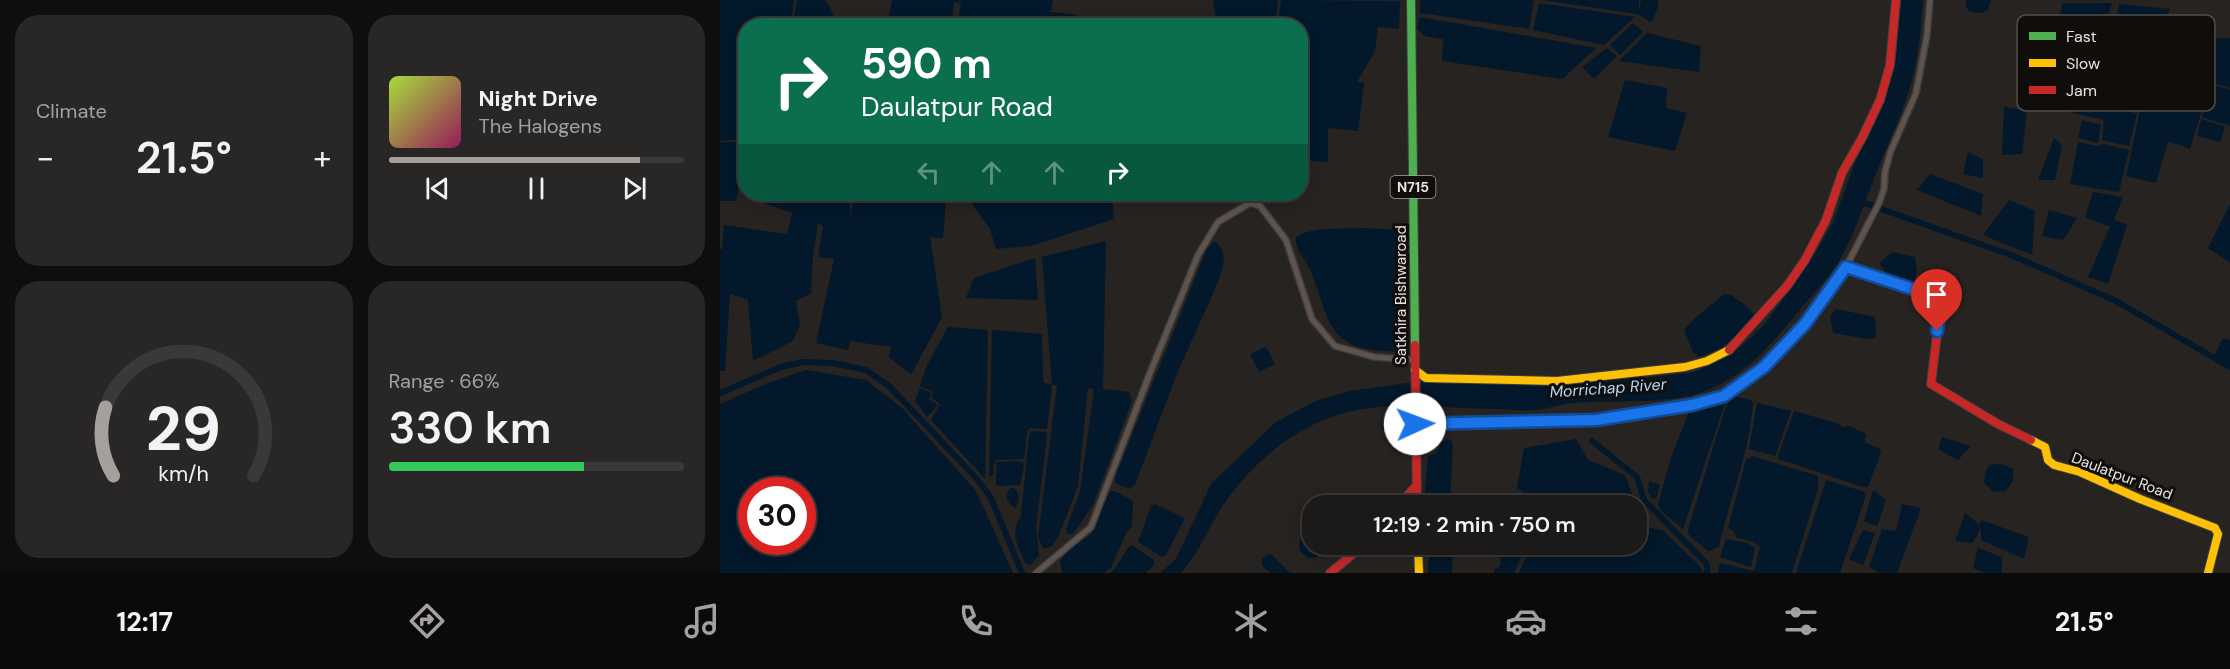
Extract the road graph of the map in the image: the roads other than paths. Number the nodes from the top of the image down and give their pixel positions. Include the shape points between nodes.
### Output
1 (1411, 0) edge
2 (1896, 0) edge
3 (1930, 0) edge
4 (1846, 267) junction
5 (1415, 360) junction
6 (1415, 372) junction
7 (1416, 420) junction
8 (1416, 486) junction
9 (1408, 495) edge
10 (1416, 495) edge
11 (1352, 555) edge
12 (1418, 555) edge
13 (1036, 573) edge
14 (1330, 573) edge
15 (1419, 573) edge
16 (2208, 573) edge

1 - 5 main road, Satkhira Bishwaroad / N715
2 - 6 main road via 1890,65 1880,100 1842,173 1826,220 1787,286 1729,350 1685,367 1557,381 1426,378
3 - 4 street via 1928,35 1916,93 1890,153 1879,202
4 - 7 street via 1805,324 1764,367 1724,396 1596,420
4 - 16 main road, Daulatpur Road via 1941,301 1931,384 2045,447 2048,460 2054,465 2215,528 2218,534
5 - 6 main road, Satkhira Bishwaroad / N715
5 - 13 street via 1374,357 1335,346 1312,320 1286,240 1260,206 1250,203 1218,222 1198,255 1091,527
6 - 7 main road, N715
7 - 8 main road
8 - 9 main road
8 - 10 main road
11 - 14 main road
12 - 15 main road

